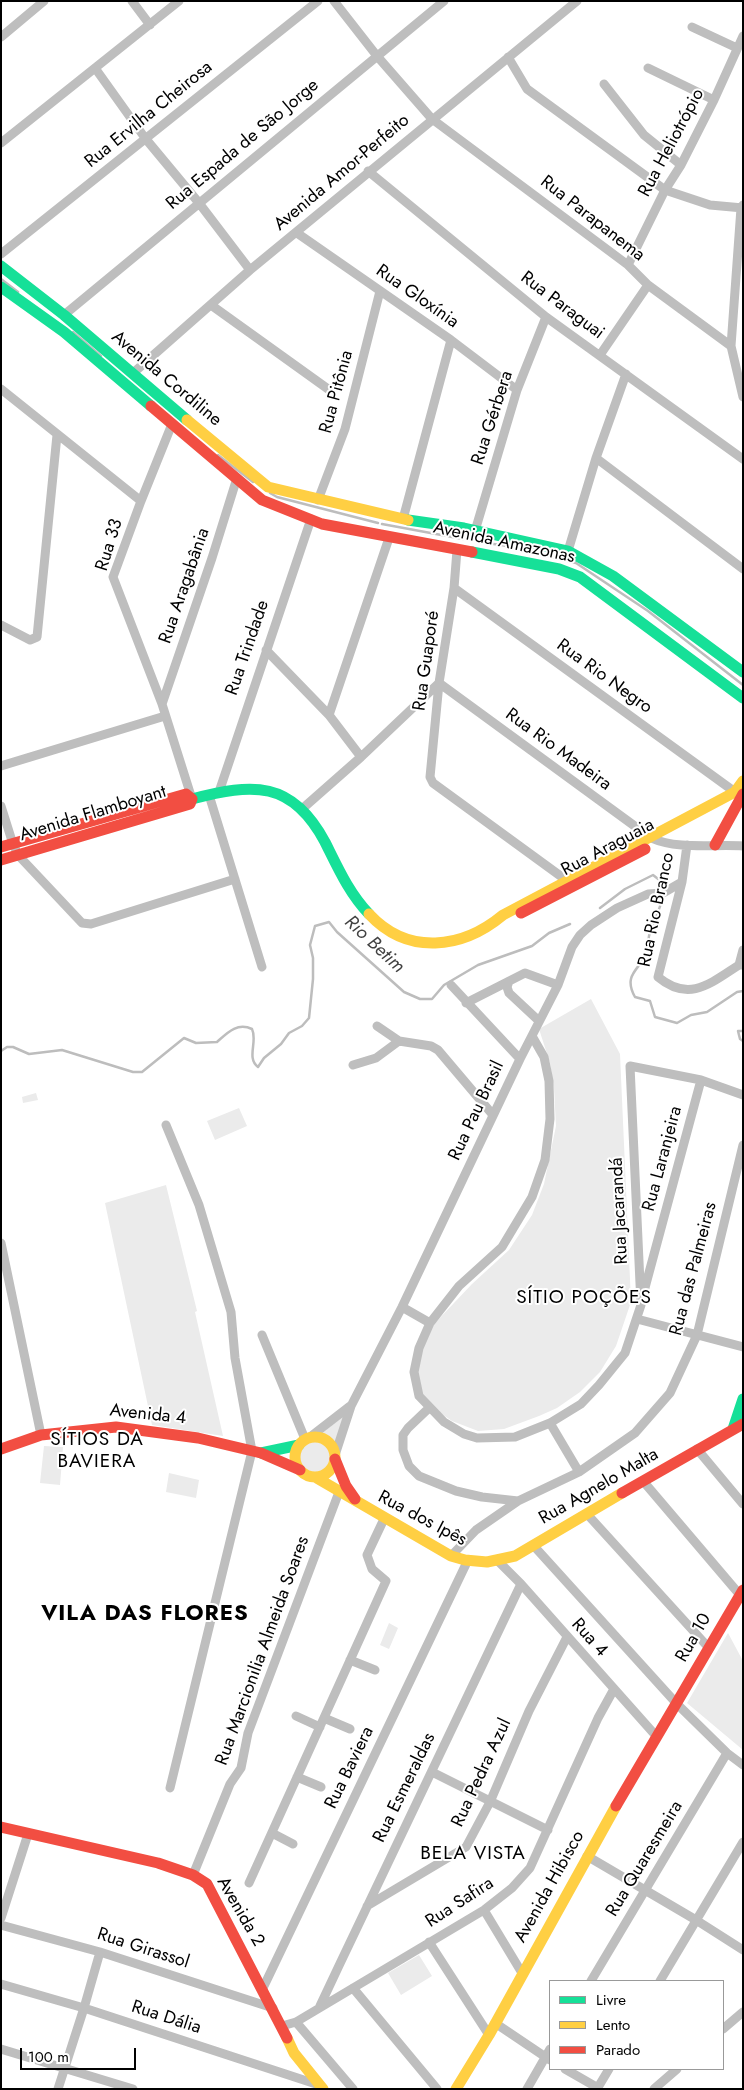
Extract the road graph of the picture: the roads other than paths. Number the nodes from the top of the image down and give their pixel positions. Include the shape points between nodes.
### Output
1 (44, 1) edge
2 (132, 1) edge
3 (179, 1) edge
4 (318, 1) edge
5 (334, 1) edge
6 (444, 1) edge
7 (577, 1) edge
8 (150, 25) junction
9 (692, 27) dead end
10 (743, 36) edge
11 (1, 37) edge
12 (737, 48) junction
13 (376, 56) junction
14 (508, 57) junction
15 (95, 68) junction
16 (648, 68) dead end
17 (604, 84) dead end
18 (714, 100) junction
19 (432, 119) junction
20 (145, 138) junction
21 (1, 143) edge
22 (680, 165) junction
23 (368, 171) junction
24 (665, 190) junction
25 (199, 202) junction
26 (742, 207) edge
27 (297, 233) junction
28 (1, 254) edge
29 (628, 265) junction
30 (1, 266) edge
31 (250, 270) junction
32 (648, 285) junction
33 (1, 287) edge
34 (380, 290) junction
35 (211, 305) junction
36 (64, 315) junction
37 (546, 317) junction
38 (451, 340) junction
39 (731, 346) junction
40 (600, 355) junction
41 (132, 374) junction
42 (626, 374) junction
43 (1, 389) edge
44 (328, 390) dead end
45 (518, 390) junction
46 (743, 397) edge
47 (172, 424) junction
48 (57, 435) junction
49 (741, 454) edge
50 (596, 458) junction
51 (237, 478) junction
52 (141, 501) junction
53 (317, 502) junction
54 (311, 517) junction
55 (403, 519) junction
56 (476, 531) junction
57 (389, 538) junction
58 (457, 550) junction
59 (568, 552) junction
60 (743, 569) edge
61 (454, 588) junction
62 (1, 625) edge
63 (266, 650) junction
64 (743, 672) edge
65 (439, 682) junction
66 (743, 698) edge
67 (162, 704) junction
68 (329, 715) junction
69 (165, 716) junction
70 (361, 757) junction
71 (1, 766) edge
72 (743, 781) edge
73 (214, 794) junction
74 (740, 794) edge
75 (192, 798) junction
76 (1, 806) edge
77 (302, 810) junction
78 (655, 840) junction
79 (715, 844) junction
80 (7, 845) edge
81 (687, 845) junction
82 (743, 846) edge
83 (18, 855) junction
84 (1, 860) edge
85 (235, 879) junction
86 (566, 880) junction
87 (682, 882) junction
88 (490, 926) junction
89 (406, 938) joint
90 (743, 950) edge
91 (741, 965) edge
92 (262, 968) dead end
93 (508, 980) junction
94 (451, 985) dead end
95 (558, 985) junction
96 (466, 1003) junction
97 (539, 1021) junction
98 (377, 1026) dead end
99 (532, 1036) junction
100 (399, 1041) junction
101 (520, 1059) junction
102 (353, 1065) dead end
103 (701, 1080) junction
104 (743, 1095) edge
105 (493, 1115) junction
106 (166, 1125) dead end
107 (743, 1145) edge
108 (1, 1243) edge
109 (641, 1304) junction
110 (402, 1307) junction
111 (637, 1319) junction
112 (430, 1323) junction
113 (262, 1335) dead end
114 (697, 1335) junction
115 (743, 1347) edge
116 (743, 1399) edge
117 (351, 1406) junction
118 (429, 1408) junction
119 (550, 1422) junction
120 (738, 1427) edge
121 (41, 1435) junction
122 (304, 1441) junction
123 (1, 1449) edge
124 (697, 1449) junction
125 (257, 1452) junction
126 (335, 1457) junction
127 (300, 1470) junction
128 (578, 1472) junction
129 (315, 1477) junction
130 (341, 1477) junction
131 (644, 1481) junction
132 (339, 1492) junction
133 (518, 1501) junction
134 (743, 1504) edge
135 (361, 1506) junction
136 (587, 1514) junction
137 (384, 1519) junction
138 (533, 1545) junction
139 (450, 1556) junction
140 (497, 1560) junction
141 (467, 1562) junction
142 (521, 1584) junction
143 (741, 1592) edge
144 (566, 1637) junction
145 (708, 1647) junction
146 (350, 1660) junction
147 (375, 1670) dead end
148 (614, 1689) junction
149 (677, 1704) junction
150 (296, 1716) dead end
151 (324, 1718) junction
152 (320, 1728) junction
153 (350, 1728) dead end
154 (657, 1737) junction
155 (727, 1753) junction
156 (743, 1765) edge
157 (432, 1772) junction
158 (297, 1777) junction
159 (321, 1787) dead end
160 (170, 1788) dead end
161 (490, 1802) junction
162 (1, 1826) edge
163 (548, 1830) junction
164 (272, 1833) junction
165 (28, 1834) junction
166 (743, 1842) edge
167 (293, 1844) dead end
168 (587, 1856) junction
169 (193, 1875) junction
170 (249, 1883) dead end
171 (645, 1891) junction
172 (367, 1906) junction
173 (484, 1910) junction
174 (1, 1918) edge
175 (696, 1920) junction
176 (1, 1925) edge
177 (429, 1942) junction
178 (742, 1949) edge
179 (100, 1952) junction
180 (522, 1973) junction
181 (592, 1980) edge
182 (661, 1980) edge
183 (1, 1984) edge
184 (262, 1988) junction
185 (353, 1988) junction
186 (320, 2007) junction
187 (84, 2008) junction
188 (273, 2008) junction
189 (743, 2012) edge
190 (296, 2022) junction
191 (494, 2023) junction
192 (282, 2026) junction
193 (724, 2028) edge
194 (489, 2035) junction
195 (1, 2049) edge
196 (549, 2055) edge
197 (65, 2067) junction
198 (567, 2070) edge
199 (608, 2070) edge
200 (676, 2070) edge
201 (321, 2087) edge
202 (597, 2088) edge
203 (58, 2089) edge
204 (134, 2089) edge
205 (353, 2089) edge
206 (437, 2089) edge
207 (456, 2089) edge
208 (527, 2089) edge
209 (654, 2089) edge

1 - 11 street
2 - 8 street
3 - 8 street
4 - 20 street, Rua Ervilha Cheirosa
5 - 13 street, Rua Parapanema
6 - 13 street, Rua Espada de São Jorge
7 - 14 street, Avenida Amor-Perfeito
8 - 15 street
9 - 12 street
10 - 12 street, Rua Heliotrópio
12 - 18 street, Rua Heliotrópio
13 - 19 street, Rua Parapanema
13 - 25 street, Rua Espada de São Jorge
14 - 19 street, Avenida Amor-Perfeito
14 - 24 street via 527,89
15 - 20 street
15 - 21 street
16 - 18 street
17 - 22 street via 644,136
18 - 22 street, Rua Heliotrópio
19 - 23 street, Avenida Amor-Perfeito
19 - 29 street, Rua Parapanema
20 - 25 street
20 - 28 street, Rua Ervilha Cheirosa
22 - 24 street, Rua Heliotrópio
23 - 27 street, Avenida Amor-Perfeito
23 - 37 street, Rua Paraguai
24 - 26 street via 710,205
24 - 29 street, Rua Heliotrópio
25 - 31 street
25 - 36 street, Rua Espada de São Jorge
26 - 39 street
27 - 31 street, Avenida Amor-Perfeito
27 - 34 street, Rua Gloxínia
29 - 32 street, Rua Parapanema
30 - 36 street, Avenida Cordiline
31 - 35 street, Avenida Amor-Perfeito
32 - 39 street, Rua Parapanema
32 - 40 street
33 - 47 street, Avenida Cordiline via 64,332
34 - 38 street, Rua Gloxínia
34 - 53 street, Rua Pitônia via 345,428
35 - 41 street, Avenida Amor-Perfeito
35 - 44 street
36 - 41 street, Avenida Cordiline
37 - 40 street, Rua Paraguai
37 - 45 street, Rua Gérbera
38 - 45 street, Rua Gloxínia
38 - 55 street
39 - 46 street
40 - 42 street, Rua Paraguai
41 - 53 street, Avenida Cordiline via 268,486
42 - 49 street, Rua Paraguai
42 - 50 street
43 - 48 street
45 - 56 street, Rua Gérbera
47 - 51 street, Avenida Cordiline
47 - 52 street, Rua 33
48 - 52 street
48 - 62 street via 36,637 30,640
50 - 59 street
50 - 60 street
51 - 54 street, Avenida Cordiline via 262,500
51 - 67 street, Rua Aragabânia
52 - 67 street, Rua 33 via 113,577
53 - 54 street
53 - 55 street, Avenida Amazonas
54 - 57 street, Avenida Amazonas via 322,524
54 - 63 street, Rua Trindade
55 - 56 street, Avenida Amazonas
56 - 59 street, Avenida Amazonas
57 - 58 street, Avenida Amazonas
57 - 68 street
58 - 61 street, Rua Guaporé
58 - 66 street, Avenida Amazonas via 559,569 580,578
59 - 64 street, Avenida Amazonas via 613,576
61 - 65 street, Rua Guaporé
61 - 74 street, Rua Rio Negro
63 - 68 street
63 - 73 street, Rua Trindade
65 - 70 street
65 - 78 street, Rua Rio Madeira
65 - 86 street, Rua Guaporé via 430,777 433,783
67 - 69 street, Rua 33
68 - 70 street
69 - 71 street
69 - 75 street, Rua 33
70 - 77 street
72 - 74 street
73 - 75 street, Avenida Flamboyant
73 - 77 street, Avenida Flamboyant via 261,789 278,793
73 - 85 street
74 - 78 street, Rua Araguaia
74 - 79 street
75 - 80 street, Avenida Flamboyant via 186,794
75 - 83 street, Avenida Flamboyant via 190,804
76 - 80 street
77 - 89 street, Avenida Flamboyant via 320,833 358,904 370,918
78 - 81 street
78 - 86 street, Rua Araguaia
78 - 88 street, Rua Araguaia via 506,921
79 - 81 street
79 - 82 street
80 - 83 street
81 - 87 street, Rua Rio Branco
83 - 84 street, Avenida Flamboyant
83 - 85 street via 78,920 86,924
85 - 92 street
86 - 88 street, Rua Araguaia via 503,915
87 - 91 street, Rua Rio Branco via 658,977 665,983 698,990
87 - 95 street, Rua Pau Brasil via 663,892 626,903 591,925 572,947
88 - 89 street, Rua Araguaia via 458,942 424,943
90 - 91 street
93 - 95 street via 525,973
93 - 96 street
93 - 97 street via 509,993
94 - 96 street
95 - 97 street, Rua Pau Brasil
96 - 101 street
97 - 99 street, Rua Pau Brasil
98 - 100 street
99 - 101 street, Rua Pau Brasil
99 - 112 street, Rua Jacarandá via 544,1057 549,1082 550,1119 545,1160 532,1197 502,1247 459,1286
100 - 102 street via 380,1057
100 - 105 street via 438,1050
101 - 105 street, Rua Pau Brasil
103 - 104 street
103 - 109 street, Rua Laranjeira
103 - 109 street, Rua Jacarandá via 630,1066
105 - 110 street, Rua Pau Brasil
106 - 125 street via 199,1205 232,1312 236,1358
107 - 114 street, Rua das Palmeiras
108 - 121 street
109 - 111 street, Rua Jacarandá
110 - 112 street
110 - 117 street, Rua Pau Brasil
111 - 114 street
111 - 119 street, Rua Jacarandá via 625,1353 599,1385 581,1404
112 - 118 street, Rua Jacarandá via 419,1348 414,1372 419,1396
113 - 122 street
114 - 115 street
114 - 128 street, Rua das Palmeiras via 670,1393 653,1414 635,1433
116 - 120 street
117 - 122 street, Rua Pau Brasil
117 - 126 street, Rua Pau Brasil
118 - 119 street, Rua Jacarandá via 451,1426 477,1438 515,1437
118 - 133 street via 403,1435 409,1466 418,1476 456,1491
119 - 128 street
120 - 124 street, Rua Agnelo Malta
121 - 123 street, Avenida 4
121 - 125 street, Avenida 4 via 116,1427 198,1438
122 - 125 street, Avenida 4
122 - 126 street via 315,1436 326,1440 334,1449
122 - 127 street via 295,1456
124 - 131 street, Rua Agnelo Malta
124 - 134 street
125 - 127 street, Avenida 4
125 - 160 street
126 - 129 street via 330,1471
126 - 130 street, Rua dos Ipês
127 - 129 street
128 - 133 street, Rua das Palmeiras
129 - 132 street, Rua dos Ipês
130 - 132 street
130 - 135 street, Rua dos Ipês
131 - 136 street, Rua Agnelo Malta
131 - 143 street
132 - 135 street, Rua dos Ipês
132 - 169 street, Rua Marcionilia Almeida Soares via 248,1733 241,1768 230,1784
133 - 139 street, Rua das Palmeiras via 476,1530
135 - 137 street, Rua dos Ipês
136 - 138 street, Rua Agnelo Malta
136 - 145 street
137 - 139 street, Rua dos Ipês
137 - 146 street via 367,1555 372,1570 386,1581
138 - 140 street, Rua Agnelo Malta via 509,1558
138 - 149 street
139 - 141 street, Rua dos Ipês
140 - 141 street, Rua Agnelo Malta
140 - 142 street, Rua 4
141 - 184 street, Rua Baviera
142 - 144 street, Rua 4
142 - 157 street, Rua Esmeraldas
143 - 145 street, Rua 10
144 - 148 street, Rua 4
144 - 161 street, Rua Pedra Azul via 529,1710
145 - 149 street, Rua 10
146 - 147 street
146 - 151 street
148 - 154 street, Rua 4
148 - 163 street, Rua Safira
149 - 154 street, Avenida Hibisco
149 - 155 street
150 - 152 street
151 - 152 street
151 - 153 street
152 - 158 street
154 - 168 street, Avenida Hibisco
155 - 156 street
155 - 171 street, Rua Quaresmeira
157 - 161 street
157 - 172 street, Rua Esmeraldas
158 - 159 street
158 - 164 street
161 - 163 street
161 - 172 street, Rua Pedra Azul via 466,1847
162 - 165 street, Avenida 2
163 - 173 street, Rua Safira via 530,1868 512,1888
164 - 167 street
164 - 170 street
165 - 169 street, Avenida 2 via 158,1863
165 - 174 street
166 - 175 street
168 - 171 street
168 - 180 street, Avenida Hibisco
169 - 184 street, Avenida 2 via 207,1884
171 - 175 street
171 - 181 street, Rua Quaresmeira
172 - 186 street, Rua Esmeraldas
173 - 177 street, Rua Safira
173 - 180 street
175 - 178 street
175 - 182 street
176 - 179 street, Rua Girassol
177 - 185 street, Rua Safira
177 - 194 street
179 - 187 street
179 - 188 street, Rua Girassol
180 - 191 street, Avenida Hibisco
183 - 187 street, Rua Dália
184 - 188 street, Avenida 2
185 - 186 street, Rua Safira
185 - 206 street
186 - 190 street, Rua Safira
187 - 197 street
187 - 201 street, Rua Dália
188 - 192 street, Avenida 2
189 - 193 street
190 - 192 street, Rua Safira
190 - 205 street
191 - 194 street, Avenida Hibisco
191 - 196 street
192 - 201 street, Avenida 2 via 294,2053
194 - 207 street, Avenida Hibisco
195 - 197 street
196 - 208 street
197 - 203 street
197 - 204 street
198 - 202 street
199 - 202 street
200 - 209 street

